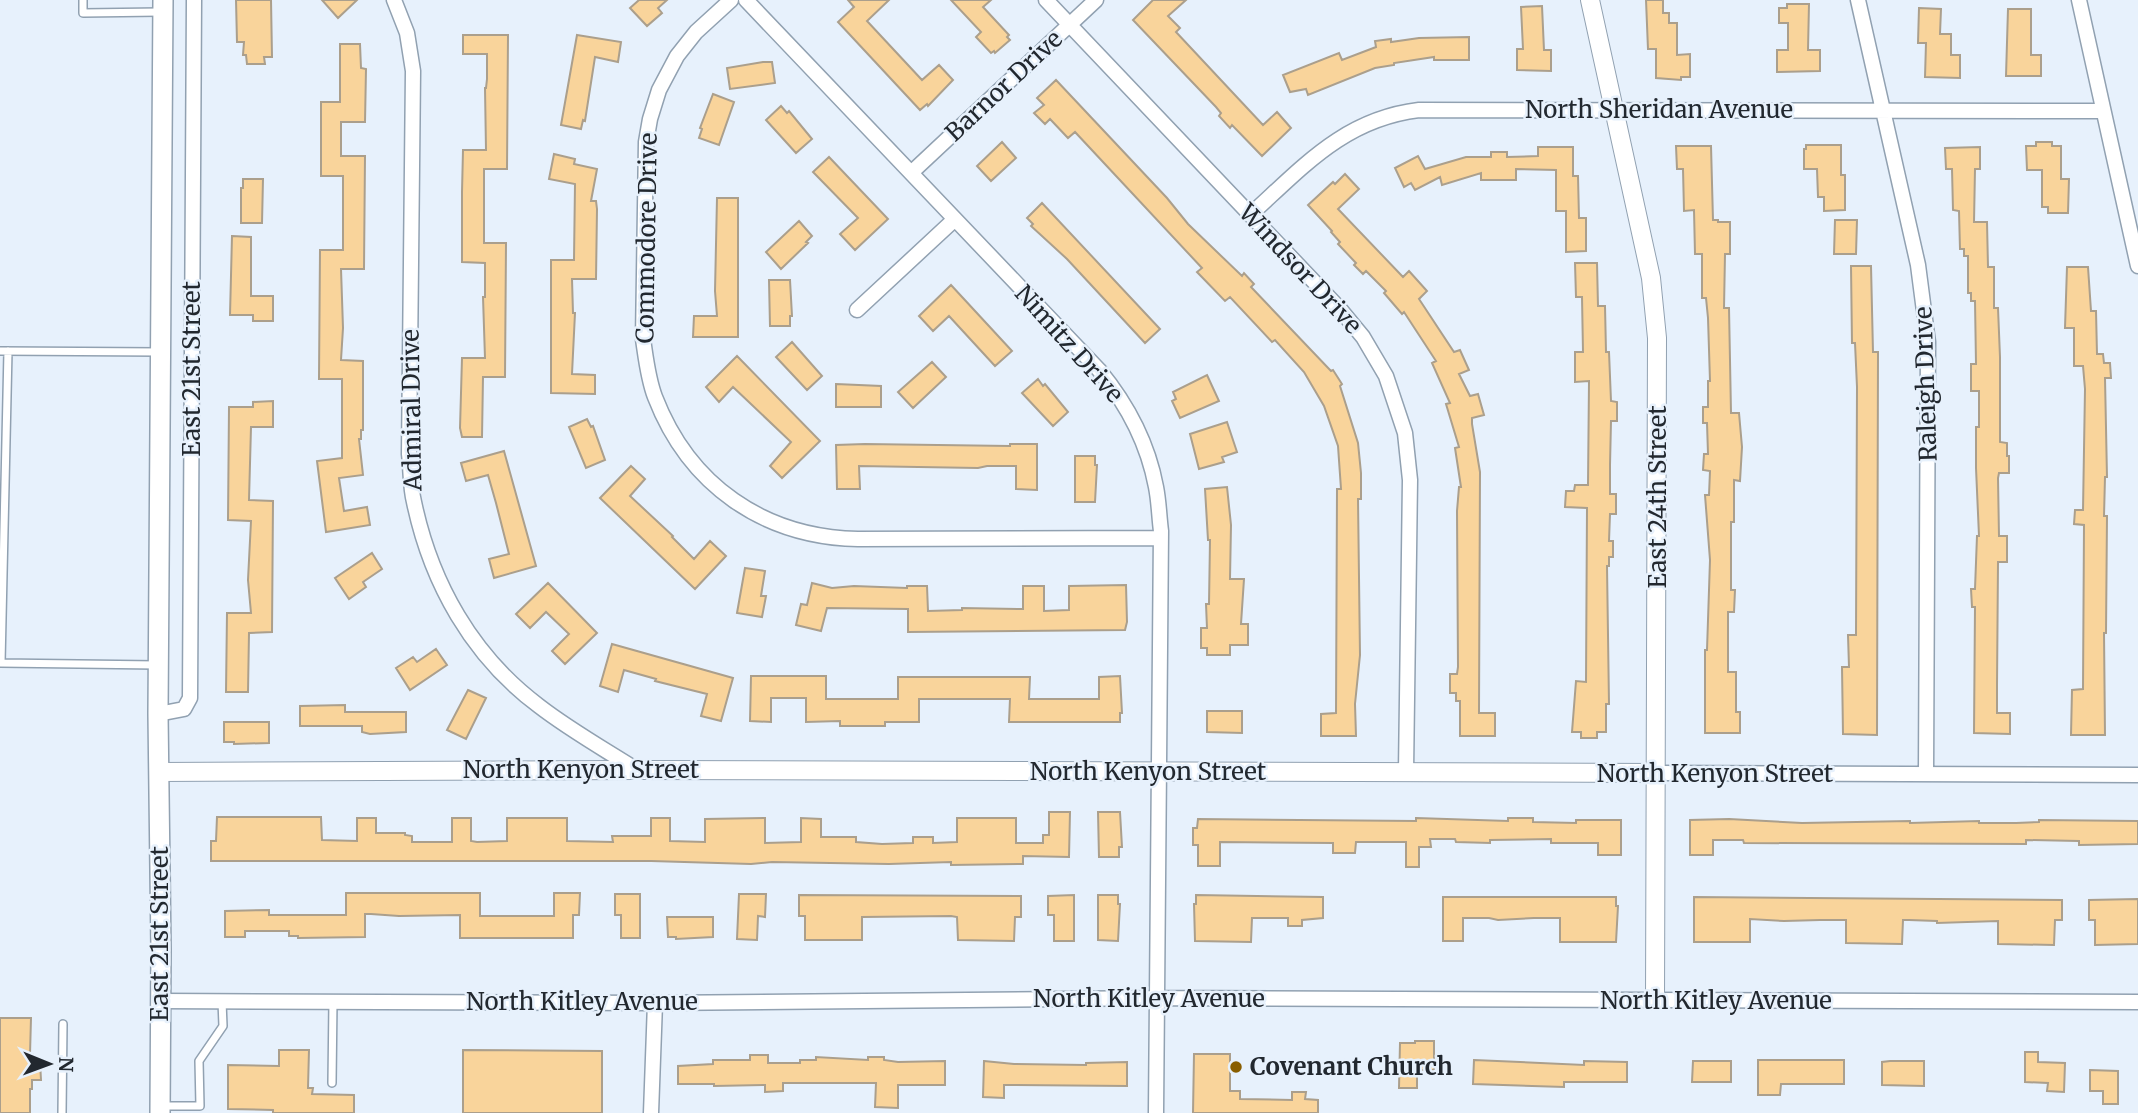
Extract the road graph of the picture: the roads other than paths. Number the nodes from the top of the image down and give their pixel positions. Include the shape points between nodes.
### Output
1 (83, 0) edge
2 (194, 0) edge
3 (394, 0) edge
4 (731, 0) edge
5 (746, 0) edge
6 (1046, 0) edge
7 (1096, 0) edge
8 (1590, 0) edge
9 (1858, 0) edge
10 (2078, 0) edge
11 (163, 6) edge
12 (1069, 25) junction
13 (1615, 110) junction
14 (1883, 110) junction
15 (2103, 111) junction
16 (911, 173) junction
17 (1250, 215) junction
18 (955, 219) junction
19 (2138, 266) edge
20 (857, 310) dead end
21 (4, 351) edge
22 (161, 352) junction
23 (1161, 538) junction
24 (0, 663) edge
25 (159, 665) junction
26 (158, 714) junction
27 (637, 770) junction
28 (159, 772) junction
29 (1158, 772) junction
30 (1406, 772) junction
31 (1656, 773) junction
32 (1926, 774) junction
33 (2138, 775) edge
34 (1157, 998) junction
35 (333, 1000) junction
36 (161, 1001) junction
37 (222, 1001) junction
38 (1655, 1001) junction
39 (2138, 1002) edge
40 (655, 1003) junction
41 (64, 1024) dead end
42 (332, 1083) dead end
43 (160, 1110) edge
44 (62, 1113) edge
45 (651, 1113) edge
46 (1156, 1113) edge

1 - 11 lane via 83,13
2 - 26 street, East 21st Street via 190,698 184,709
3 - 27 street, Admiral Drive via 407,33 413,71 409,454 414,502 428,555 455,613 504,676 559,721
4 - 23 street, Commodore Drive via 696,32 673,62 654,104 646,142 643,339 647,369 661,412 693,463 719,490 757,515 821,536
5 - 16 street, Nimitz Drive
6 - 12 street, Windsor Drive
7 - 12 street, Barnor Drive
8 - 13 street, East 24th Street
9 - 14 street, Raleigh Drive
10 - 15 street
11 - 22 main road, East 21st Street
12 - 16 street, Barnor Drive
12 - 17 street, Windsor Drive
13 - 14 street, North Sheridan Avenue
13 - 17 street, North Sheridan Avenue via 1426,109 1388,116 1358,126 1332,142
13 - 31 street, East 24th Street via 1651,278 1657,338
14 - 15 street, North Sheridan Avenue
14 - 32 street, Raleigh Drive via 1918,265 1928,350
15 - 19 street
16 - 18 street, Nimitz Drive
17 - 30 street, Windsor Drive via 1359,331 1386,376 1399,411 1410,480
18 - 20 street
18 - 23 street, Nimitz Drive via 1099,370 1122,401 1151,463
21 - 22 lane
21 - 24 lane
22 - 25 main road, East 21st Street
23 - 29 street, Nimitz Drive
24 - 25 lane
25 - 26 main road, East 21st Street
26 - 28 main road, East 21st Street
27 - 28 street, North Kenyon Street
27 - 29 street, North Kenyon Street
28 - 36 main road, East 21st Street
29 - 30 street, North Kenyon Street
29 - 34 street, Nimitz Drive
30 - 31 street, North Kenyon Street
31 - 32 street, North Kenyon Street
31 - 38 street, East 24th Street
32 - 33 street, North Kenyon Street
34 - 38 street, North Kitley Avenue
34 - 40 street, North Kitley Avenue
34 - 46 street, Nimitz Drive
35 - 37 street, North Kitley Avenue
35 - 40 street, North Kitley Avenue
35 - 42 lane
36 - 37 street, North Kitley Avenue
36 - 43 main road, East 21st Street
37 - 43 lane via 223,1026 199,1061 200,1106
38 - 39 street, North Kitley Avenue
40 - 45 street
41 - 44 lane

